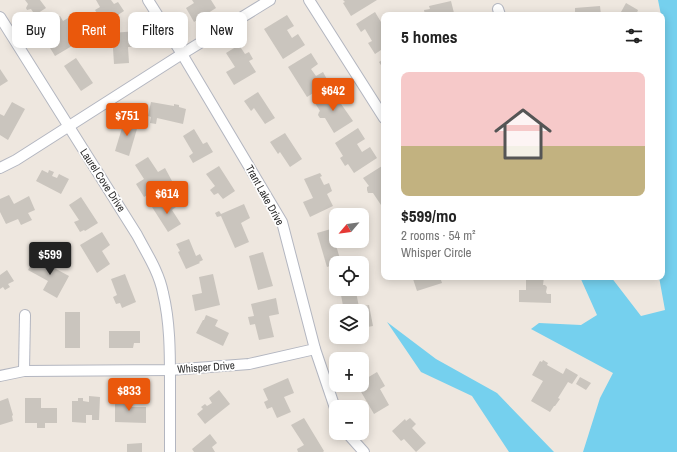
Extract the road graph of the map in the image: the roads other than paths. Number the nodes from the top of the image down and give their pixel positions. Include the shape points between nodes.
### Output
1 (148, 0) edge
2 (270, 0) edge
3 (309, 0) edge
4 (0, 18) edge
5 (182, 54) junction
6 (381, 113) edge
7 (68, 127) junction
8 (0, 168) edge
9 (25, 315) dead end
10 (315, 349) junction
11 (170, 370) junction
12 (24, 371) junction
13 (0, 376) edge
14 (332, 400) edge
15 (353, 440) edge
16 (170, 452) edge
17 (364, 452) edge

1 - 5 street, Trant Lake Drive
2 - 5 street
3 - 6 street
4 - 7 street, Laurel Cove Drive
5 - 7 street
5 - 10 street, Trant Lake Drive via 282,222
7 - 8 street
7 - 11 street, Laurel Cove Drive via 138,235 153,264 167,314
9 - 12 street
10 - 11 street, Whisper Drive via 249,364
10 - 14 street, Trant Lake Drive
11 - 12 street, Whisper Drive
11 - 16 street, Laurel Cove Drive
12 - 13 street, Whisper Drive
15 - 17 street

